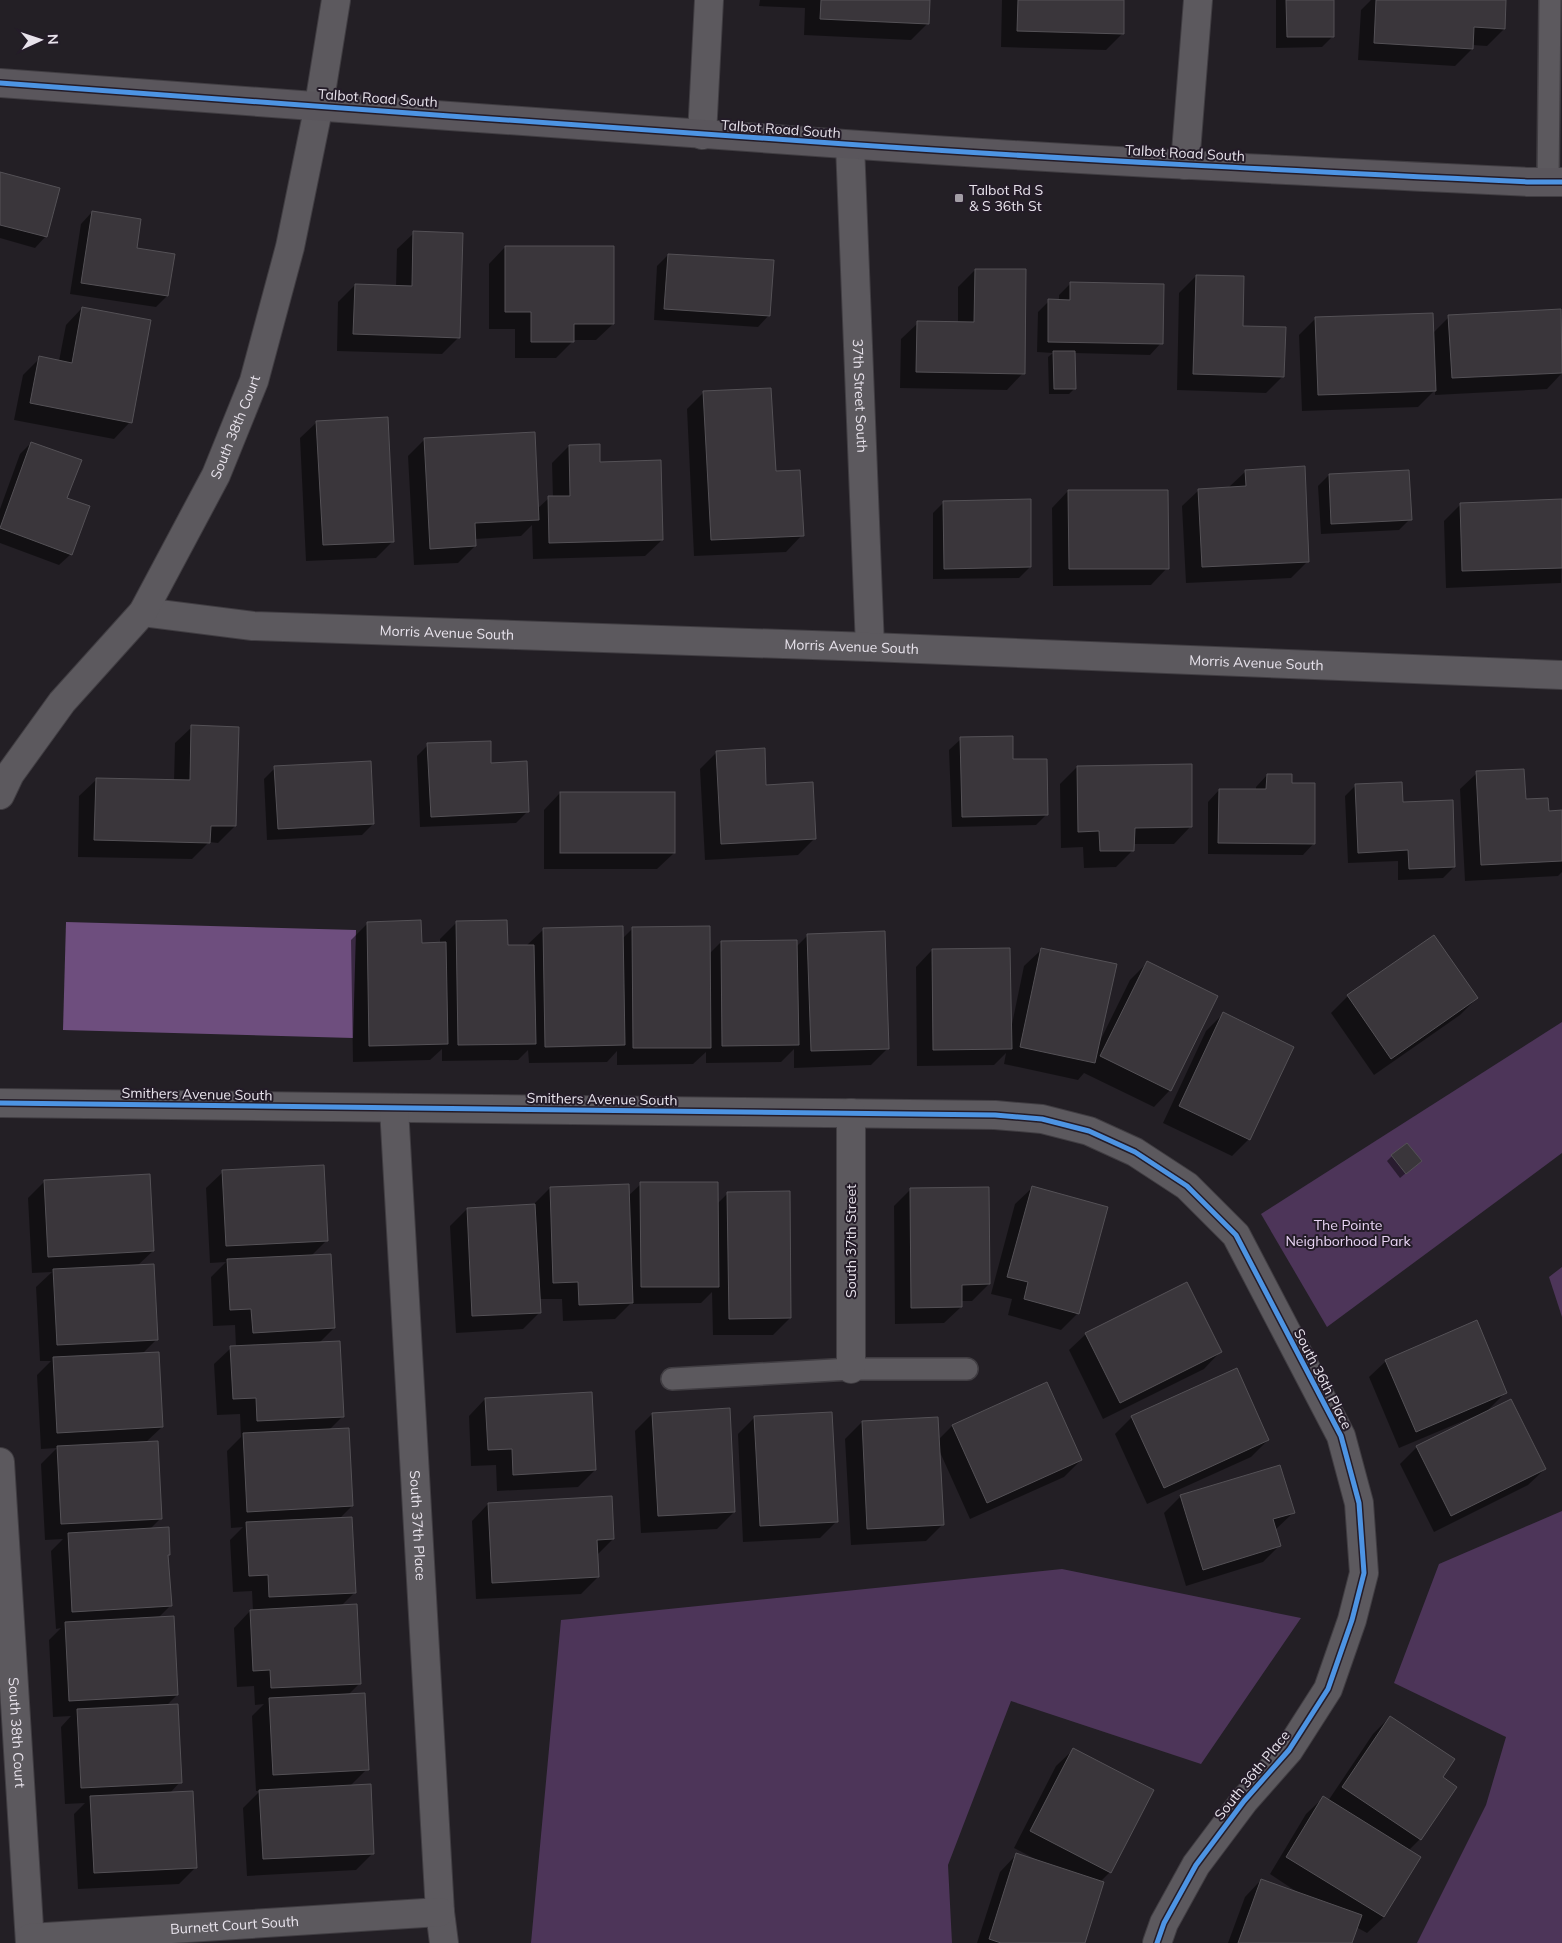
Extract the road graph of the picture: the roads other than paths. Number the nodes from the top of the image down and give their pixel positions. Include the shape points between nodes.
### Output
1 (336, 0) edge
2 (709, 0) edge
3 (1198, 0) edge
4 (1550, 0) edge
5 (0, 83) edge
6 (319, 105) junction
7 (702, 135) junction
8 (850, 145) junction
9 (1185, 165) junction
10 (1555, 182) edge
11 (144, 612) junction
12 (870, 647) junction
13 (1562, 675) edge
14 (0, 795) edge
15 (0, 1103) edge
16 (394, 1108) junction
17 (851, 1113) junction
18 (1187, 1186) joint
19 (851, 1369) junction
20 (967, 1369) dead end
21 (672, 1379) dead end
22 (0, 1462) edge
23 (440, 1912) junction
24 (30, 1940) edge
25 (444, 1943) edge
26 (1157, 1943) edge

1 - 6 street, South 38th Court
2 - 7 street
3 - 9 street
4 - 10 lane
5 - 6 street, Talbot Road South
6 - 7 street, Talbot Road South
6 - 11 street, South 38th Court via 290,246 254,381 216,475
7 - 8 street, Talbot Road South
8 - 9 street, Talbot Road South
8 - 12 street, 37th Street South
9 - 10 street, Talbot Road South
11 - 12 street, Morris Avenue South via 253,626
11 - 14 street, South 38th Court via 62,702 10,774
12 - 13 street, Morris Avenue South
15 - 16 street, Smithers Avenue South
16 - 17 street, Smithers Avenue South
16 - 23 street, South 37th Place
17 - 18 street, Smithers Avenue South via 995,1114 1042,1119 1089,1131 1136,1152
17 - 19 street, South 37th Street
18 - 26 street, South 36th Place via 1236,1235 1341,1436 1359,1503 1364,1573 1328,1689 1289,1750 1244,1801 1196,1865 1164,1923
19 - 20 lane
19 - 21 lane
22 - 24 street, South 38th Court
23 - 24 street, Burnett Court South
23 - 25 street, South 37th Place

